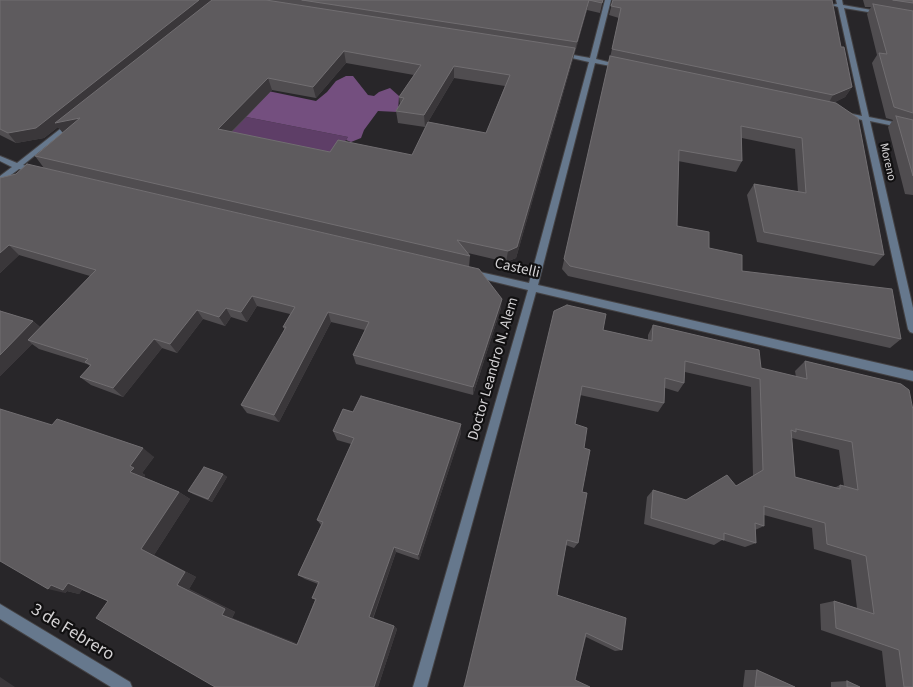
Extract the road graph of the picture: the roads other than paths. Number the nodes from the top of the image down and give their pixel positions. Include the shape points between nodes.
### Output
1 (608, 0) edge
2 (840, 3) edge
3 (832, 4) edge
4 (886, 13) edge
5 (553, 53) edge
6 (592, 60) junction
7 (630, 68) edge
8 (838, 112) edge
9 (78, 117) edge
10 (866, 119) junction
11 (913, 128) edge
12 (0, 158) edge
13 (17, 166) junction
14 (45, 173) edge
15 (0, 180) edge
16 (466, 272) edge
17 (533, 287) junction
18 (913, 328) edge
19 (913, 376) edge
20 (0, 611) edge
21 (125, 687) edge
22 (420, 687) edge

1 - 6 street, Doctor Leandro N. Alem
2 - 3 street
2 - 4 street
2 - 10 street, Moreno
5 - 6 street
6 - 7 street
6 - 17 street, Doctor Leandro N. Alem
8 - 10 street
9 - 13 street
10 - 11 street
10 - 18 street, Moreno
12 - 13 street
13 - 14 street
13 - 15 street
16 - 17 street, Castelli
17 - 19 street, Castelli
17 - 22 street, Doctor Leandro N. Alem
20 - 21 street, 3 de Febrero

